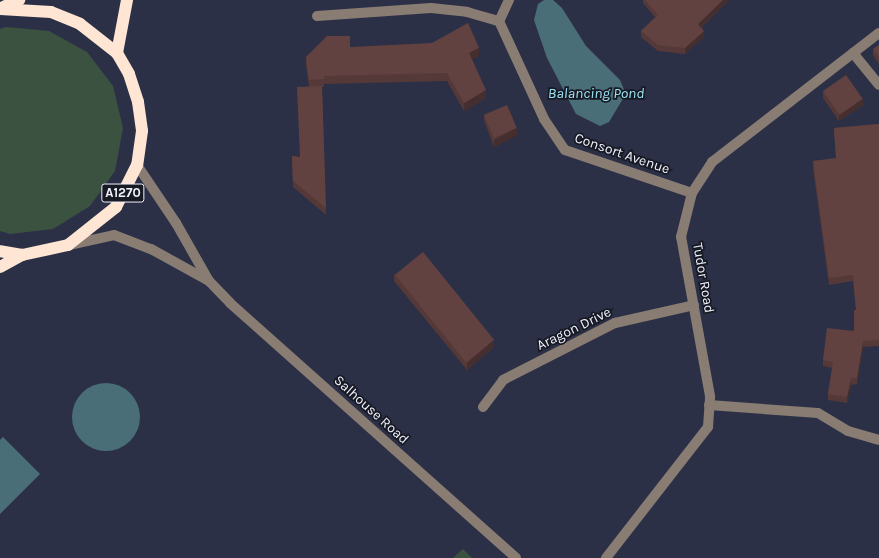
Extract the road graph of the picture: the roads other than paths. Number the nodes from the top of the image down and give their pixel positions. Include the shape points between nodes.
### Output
1 (19, 0) edge
2 (127, 0) edge
3 (509, 0) edge
4 (0, 9) edge
5 (317, 16) dead end
6 (499, 21) junction
7 (879, 33) edge
8 (117, 53) junction
9 (853, 53) junction
10 (879, 85) edge
11 (137, 165) junction
12 (692, 193) junction
13 (68, 245) junction
14 (0, 251) edge
15 (22, 255) junction
16 (0, 267) edge
17 (209, 281) junction
18 (694, 305) junction
19 (709, 405) junction
20 (483, 407) dead end
21 (879, 440) edge
22 (516, 558) edge
23 (606, 558) edge

1 - 4 highway, A1270
2 - 8 highway
3 - 6 street
4 - 8 highway, A1270 via 51,12 80,24
5 - 6 street via 431,8 467,12
6 - 12 street, Consort Avenue via 544,119 565,150
7 - 9 street, Tudor Road
8 - 11 highway, A1270 via 129,74 138,102 142,131
9 - 10 street
9 - 12 street, Tudor Road via 712,162
11 - 13 highway, A1270 via 116,207
11 - 17 street, Salhouse Road via 176,223
12 - 18 street, Tudor Road via 682,237
13 - 15 highway, A1270
13 - 17 street, Salhouse Road via 114,235 151,249
14 - 15 highway, A1270
15 - 16 highway, A1270
17 - 22 street, Salhouse Road via 230,303
18 - 19 street, Tudor Road via 710,396
18 - 20 street, Aragon Drive via 614,323 503,380
19 - 21 street via 818,413 848,431
19 - 23 street, Tudor Road via 708,426

